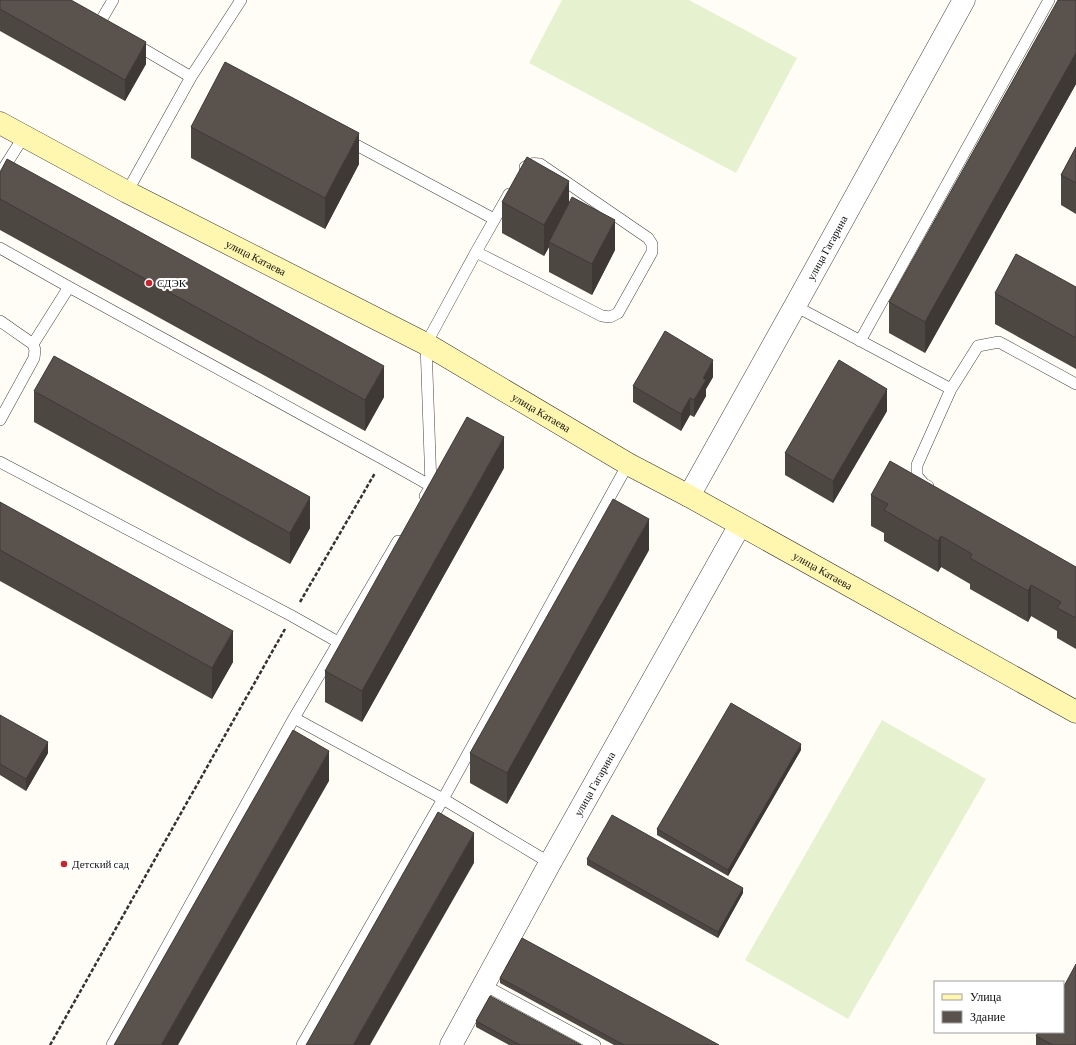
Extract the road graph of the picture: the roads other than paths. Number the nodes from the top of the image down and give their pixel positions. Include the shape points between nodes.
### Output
1 (113, 0) edge
2 (241, 0) edge
3 (964, 0) edge
4 (1049, 0) edge
5 (99, 24) edge
6 (126, 39) edge
7 (191, 76) junction
8 (0, 123) edge
9 (24, 136) junction
10 (340, 136) edge
11 (0, 174) edge
12 (521, 174) edge
13 (514, 187) edge
14 (127, 192) junction
15 (494, 219) junction
16 (0, 248) edge
17 (476, 252) junction
18 (69, 287) junction
19 (795, 306) junction
20 (0, 321) edge
21 (860, 341) junction
22 (33, 344) junction
23 (426, 344) junction
24 (1076, 384) edge
25 (951, 389) junction
26 (0, 420) edge
27 (0, 462) edge
28 (628, 464) junction
29 (431, 486) junction
30 (938, 492) edge
31 (689, 496) junction
32 (419, 507) edge
33 (740, 525) junction
34 (403, 534) edge
35 (338, 642) junction
36 (1076, 712) edge
37 (294, 718) junction
38 (443, 799) junction
39 (550, 864) junction
40 (484, 984) junction
41 (112, 1045) edge
42 (302, 1045) edge
43 (451, 1045) edge
44 (595, 1045) edge

1 - 5 lane
2 - 7 lane
3 - 19 street, улица Гагарина
4 - 21 lane
6 - 7 lane
7 - 14 lane
8 - 9 street, улица Катаева
9 - 11 lane
9 - 14 street, улица Катаева
10 - 15 lane
12 - 17 lane via 529,164 540,164 648,238 652,244 652,252 618,312 610,317 602,316
13 - 15 lane
14 - 23 street, улица Катаева
15 - 17 lane
16 - 18 lane
17 - 23 lane
18 - 22 lane
18 - 29 lane
19 - 21 lane
19 - 31 street, улица Гагарина
20 - 22 lane
21 - 25 lane
22 - 26 lane via 34,358
23 - 28 street, улица Катаева
23 - 29 lane
24 - 25 lane via 998,342 978,346
25 - 30 lane via 917,465 917,476 924,484
27 - 35 lane
28 - 31 street, улица Катаева
28 - 38 lane
29 - 32 lane
31 - 33 street, улица Катаева
33 - 36 street, улица Катаева
33 - 39 street, улица Гагарина
34 - 35 lane
35 - 37 lane
37 - 38 lane
37 - 41 lane
38 - 39 lane
38 - 42 lane
39 - 40 street, улица Гагарина
40 - 43 street, улица Гагарина
40 - 44 lane

